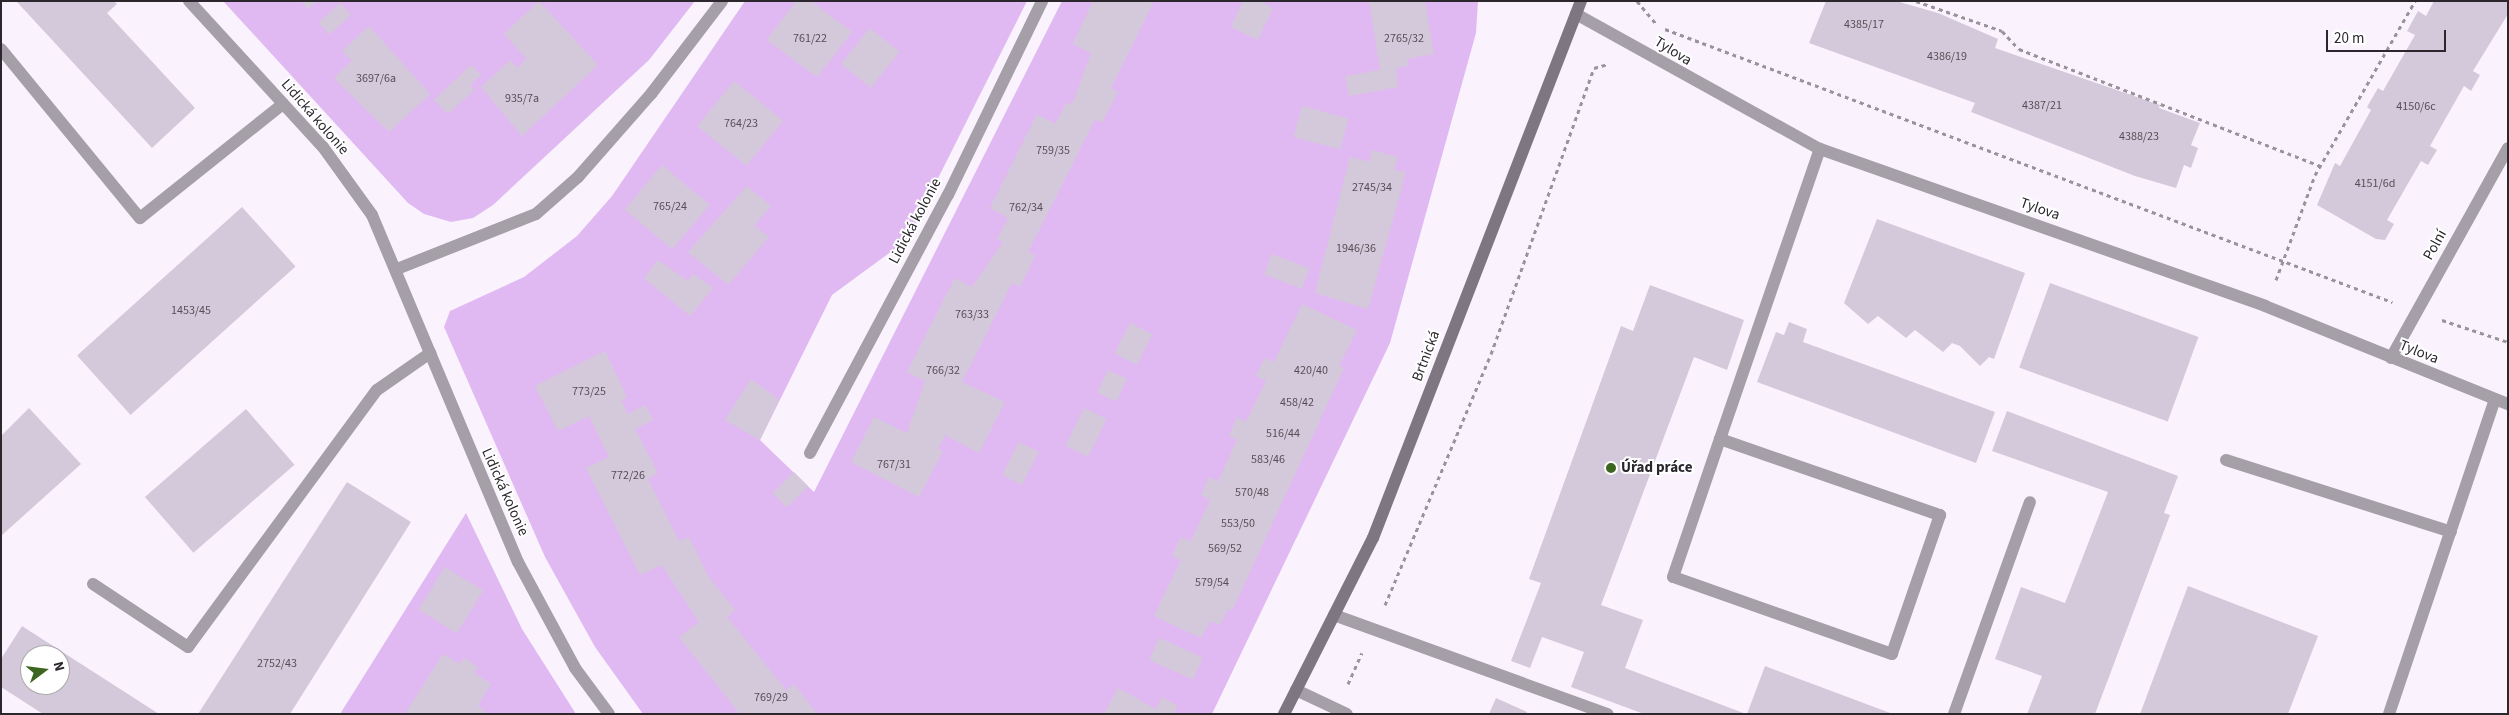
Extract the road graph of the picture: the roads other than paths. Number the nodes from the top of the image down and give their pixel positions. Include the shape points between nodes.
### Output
1 (189, 1) edge
2 (722, 1) edge
3 (1042, 1) edge
4 (1581, 1) edge
5 (1576, 14) junction
6 (1, 49) edge
7 (282, 104) junction
8 (2508, 148) edge
9 (1820, 149) junction
10 (397, 270) junction
11 (430, 353) junction
12 (2391, 358) junction
13 (2495, 400) junction
14 (2508, 404) edge
15 (1720, 439) junction
16 (810, 452) dead end
17 (2226, 460) dead end
18 (2030, 502) dead end
19 (2451, 532) junction
20 (93, 584) dead end
21 (1334, 615) junction
22 (1296, 690) junction
23 (1342, 711) edge
24 (609, 714) edge
25 (1284, 714) edge
26 (1608, 714) edge
27 (1954, 714) edge
28 (2389, 714) edge

1 - 7 street, Lidická kolonie
2 - 10 street via 652,94 578,177 536,214
3 - 16 street, Lidická kolonie via 948,195
4 - 5 main road, Brtnická
5 - 9 street, Tylova
5 - 21 main road, Brtnická via 1373,538
6 - 7 street via 140,218
7 - 10 street, Lidická kolonie via 323,147 372,214
8 - 12 street, Polní
9 - 12 street, Tylova via 2266,306
9 - 15 street
10 - 11 street, Lidická kolonie
11 - 20 street via 377,390 188,647
11 - 24 street, Lidická kolonie via 518,562 575,668
12 - 13 street, Tylova
13 - 14 street, Tylova
13 - 19 street
15 - 15 street via 1673,577 1892,654 1940,516
17 - 19 street
18 - 27 street
19 - 28 street
21 - 22 main road, Brtnická
21 - 26 street
22 - 23 street
22 - 25 main road, Brtnická

